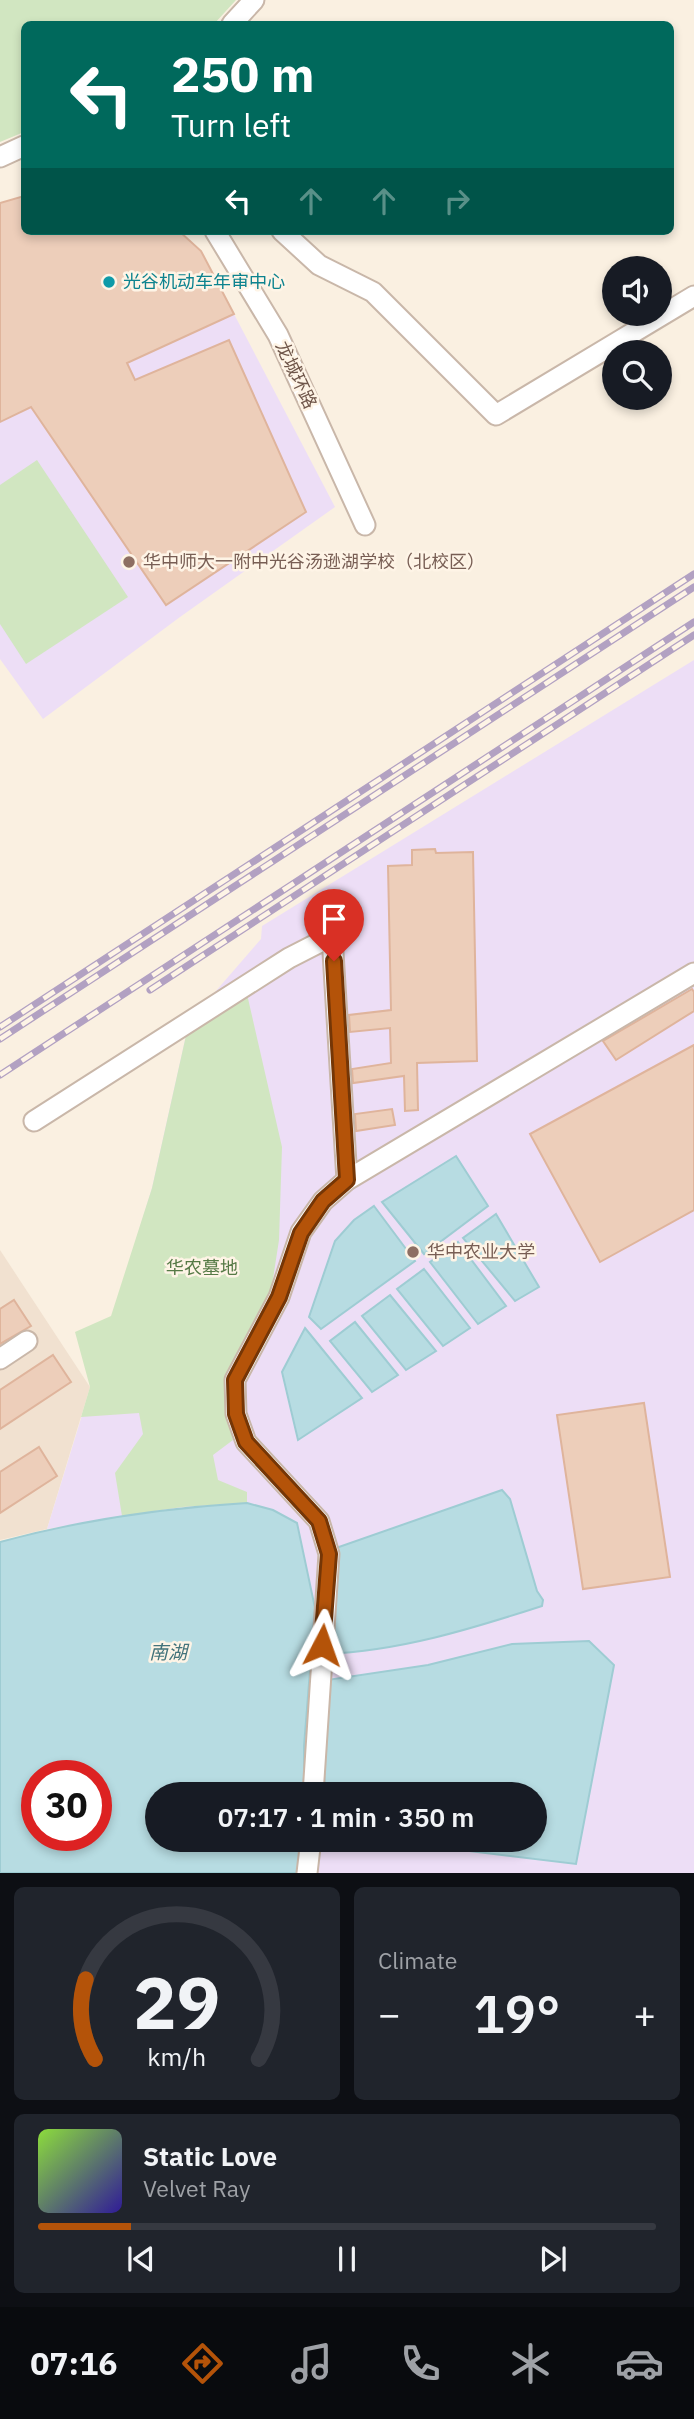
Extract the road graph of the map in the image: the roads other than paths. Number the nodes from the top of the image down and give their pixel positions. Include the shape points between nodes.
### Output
1 (254, 0) edge
2 (235, 21) edge
3 (21, 147) edge
4 (0, 157) edge
5 (217, 235) edge
6 (286, 235) edge
7 (694, 296) edge
8 (365, 526) dead end
9 (694, 973) edge
10 (34, 1121) dead end
11 (347, 1180) junction
12 (27, 1342) dead end
13 (0, 1359) edge
14 (314, 1782) edge
15 (309, 1852) edge
16 (307, 1873) edge

1 - 2 street
3 - 4 street
5 - 8 street, 龙城环路 via 278,335
6 - 7 street via 319,265 373,292 495,415
9 - 11 street
10 - 11 street via 289,958 332,936
11 - 14 street via 323,1201 301,1233 279,1297 235,1380 236,1414 246,1442 319,1521 329,1554
12 - 13 street
15 - 16 street

